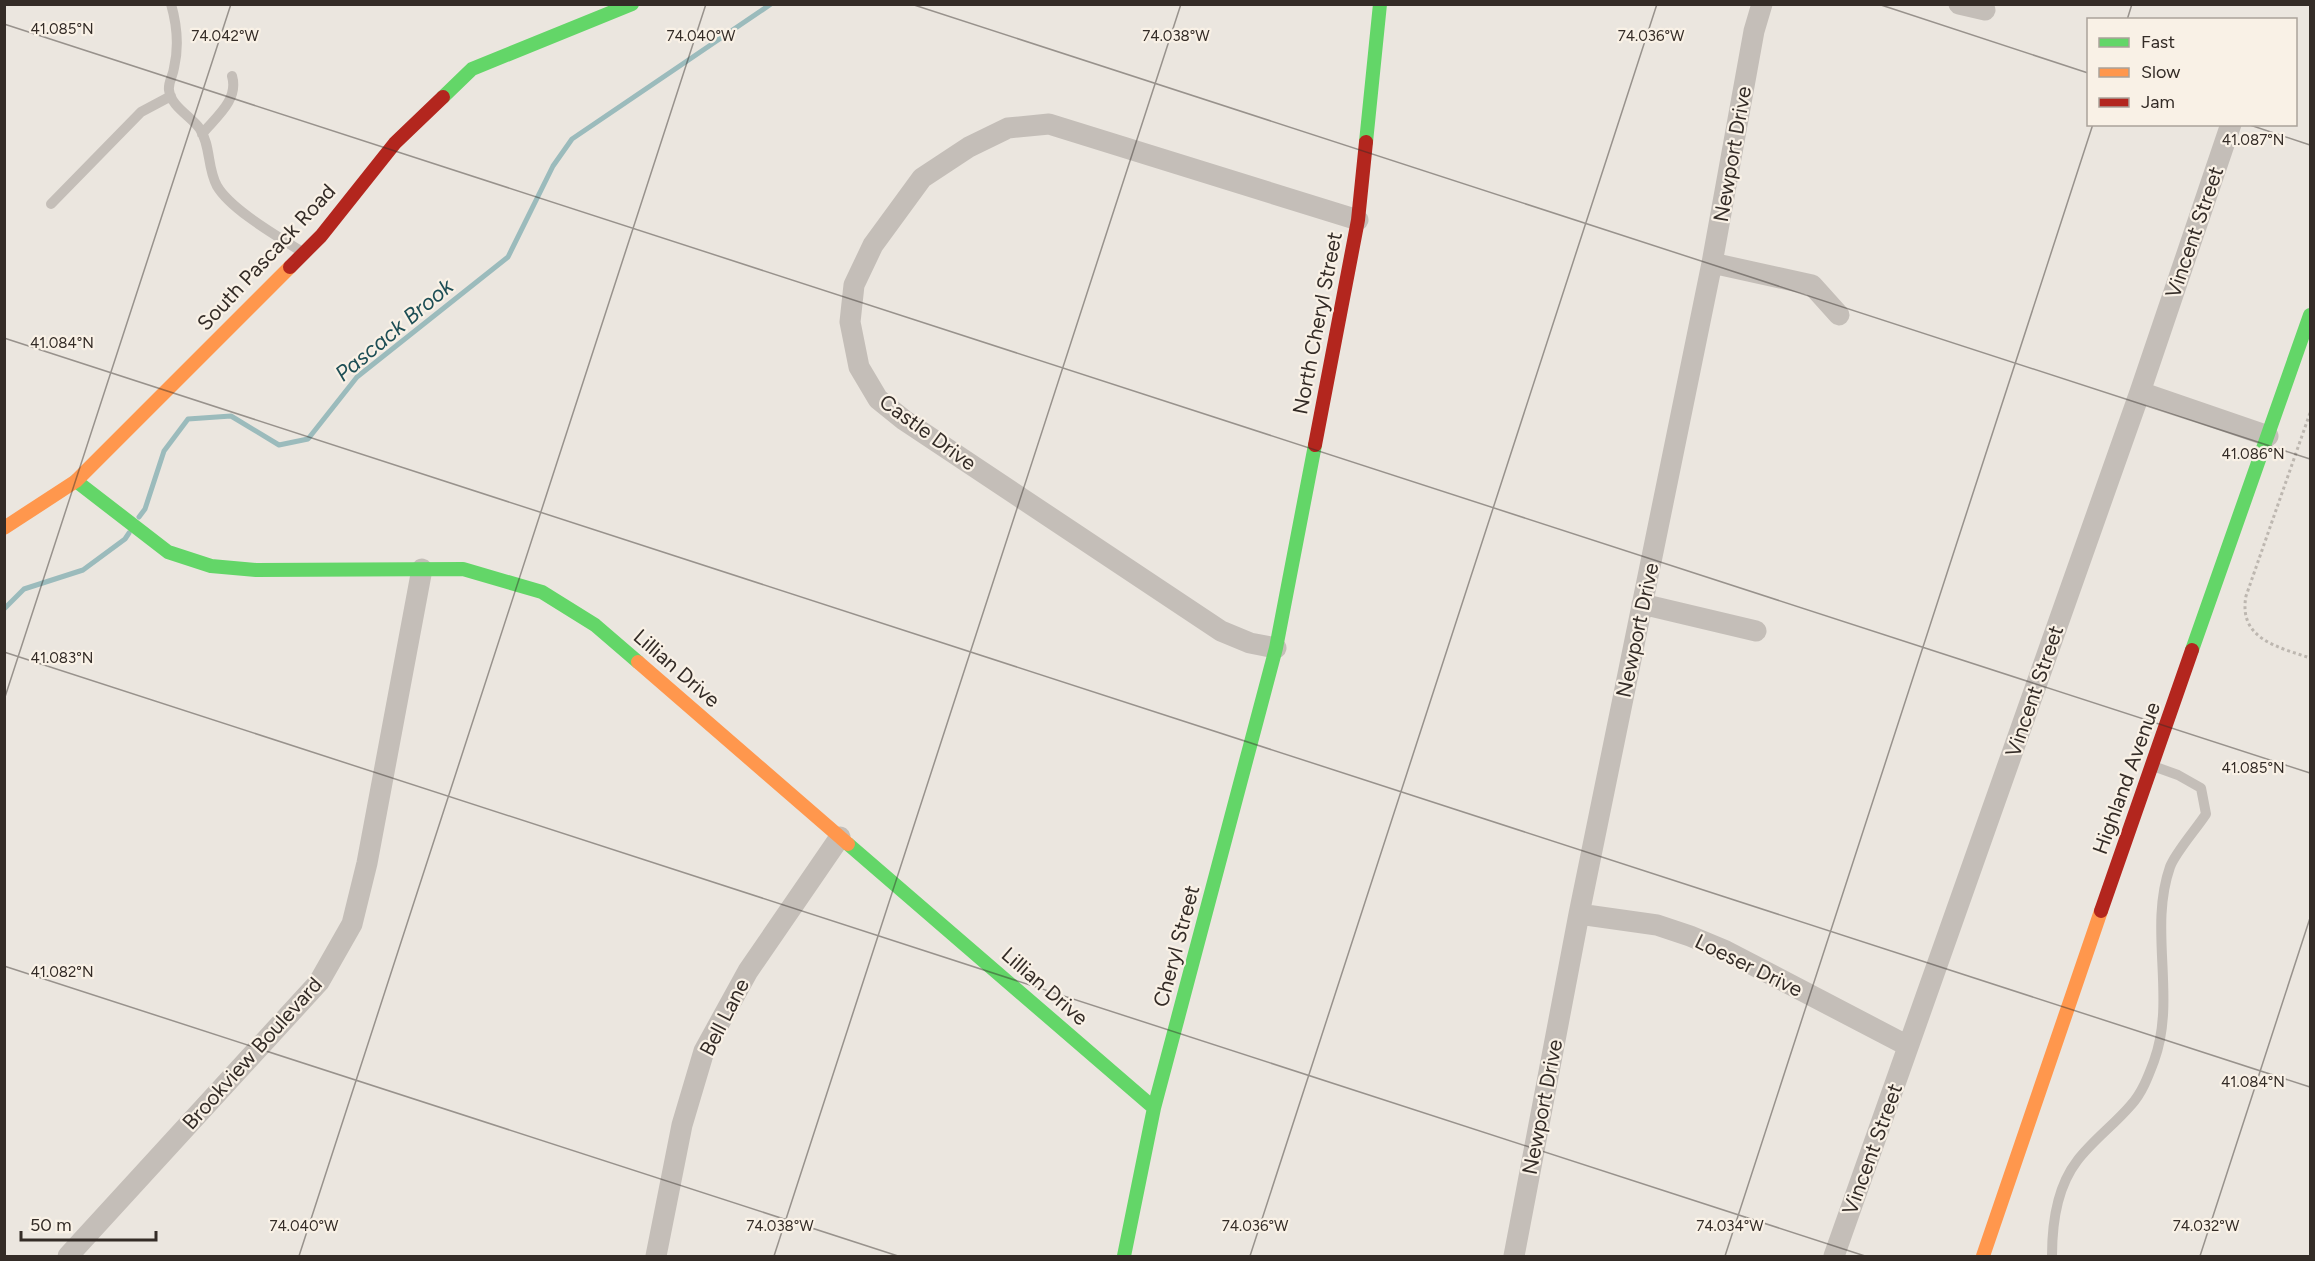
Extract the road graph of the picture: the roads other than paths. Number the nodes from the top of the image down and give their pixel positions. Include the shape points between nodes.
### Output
1 (171, 4) edge
2 (632, 4) edge
3 (1380, 4) edge
4 (1762, 4) edge
5 (1959, 4) edge
6 (1985, 10) dead end
7 (232, 76) dead end
8 (171, 96) junction
9 (2230, 126) edge
10 (202, 134) junction
11 (51, 204) dead end
12 (1358, 220) junction
13 (304, 253) junction
14 (1712, 263) junction
15 (1839, 315) dead end
16 (2310, 315) edge
17 (2140, 392) junction
18 (2268, 436) junction
19 (76, 481) junction
20 (4, 528) edge
21 (422, 569) junction
22 (1642, 604) junction
23 (1756, 632) dead end
24 (1276, 648) junction
25 (2153, 766) junction
26 (840, 837) junction
27 (1579, 914) junction
28 (1908, 1046) junction
29 (1154, 1108) junction
30 (68, 1257) edge
31 (656, 1257) edge
32 (1124, 1257) edge
33 (1514, 1257) edge
34 (1834, 1257) edge
35 (1983, 1257) edge
36 (2052, 1257) edge

1 - 8 lane via 177,44
2 - 13 street, South Pascack Road via 472,69 395,143
3 - 12 street, North Cheryl Street
4 - 14 street, Newport Drive
5 - 6 street
7 - 10 lane via 232,97
8 - 10 lane
8 - 11 lane via 141,112
9 - 17 street, Vincent Street
10 - 13 lane via 211,173 229,201
12 - 24 street, North Cheryl Street
12 - 24 street, Castle Drive via 1049,124 1008,128 969,147 922,178 873,244 854,285 850,322 859,367 878,399 1221,631
13 - 19 street, South Pascack Road
14 - 15 street via 1812,285
14 - 22 street, Newport Drive
16 - 18 street, Highland Avenue
17 - 18 street
17 - 28 street, Vincent Street
18 - 25 street, Highland Avenue
19 - 20 street, South Pascack Road
19 - 21 street, Lillian Drive via 168,552 211,566 256,570
21 - 26 street, Lillian Drive via 463,569 542,592 595,625
21 - 30 street, Brookview Boulevard via 352,924 319,982
22 - 23 street
22 - 27 street, Newport Drive
24 - 29 street, Cheryl Street
25 - 35 street, Highland Avenue
25 - 36 lane via 2201,788 2206,814 2171,865 2162,904 2163,1026 2155,1058 2133,1104 2092,1143 2071,1171 2055,1212
26 - 29 street, Lillian Drive
26 - 31 street, Bell Lane via 748,971 704,1051 682,1125
27 - 28 street, Loeser Drive via 1634,921 1690,936
27 - 33 street, Newport Drive
28 - 34 street, Vincent Street
29 - 32 street, Cheryl Street

